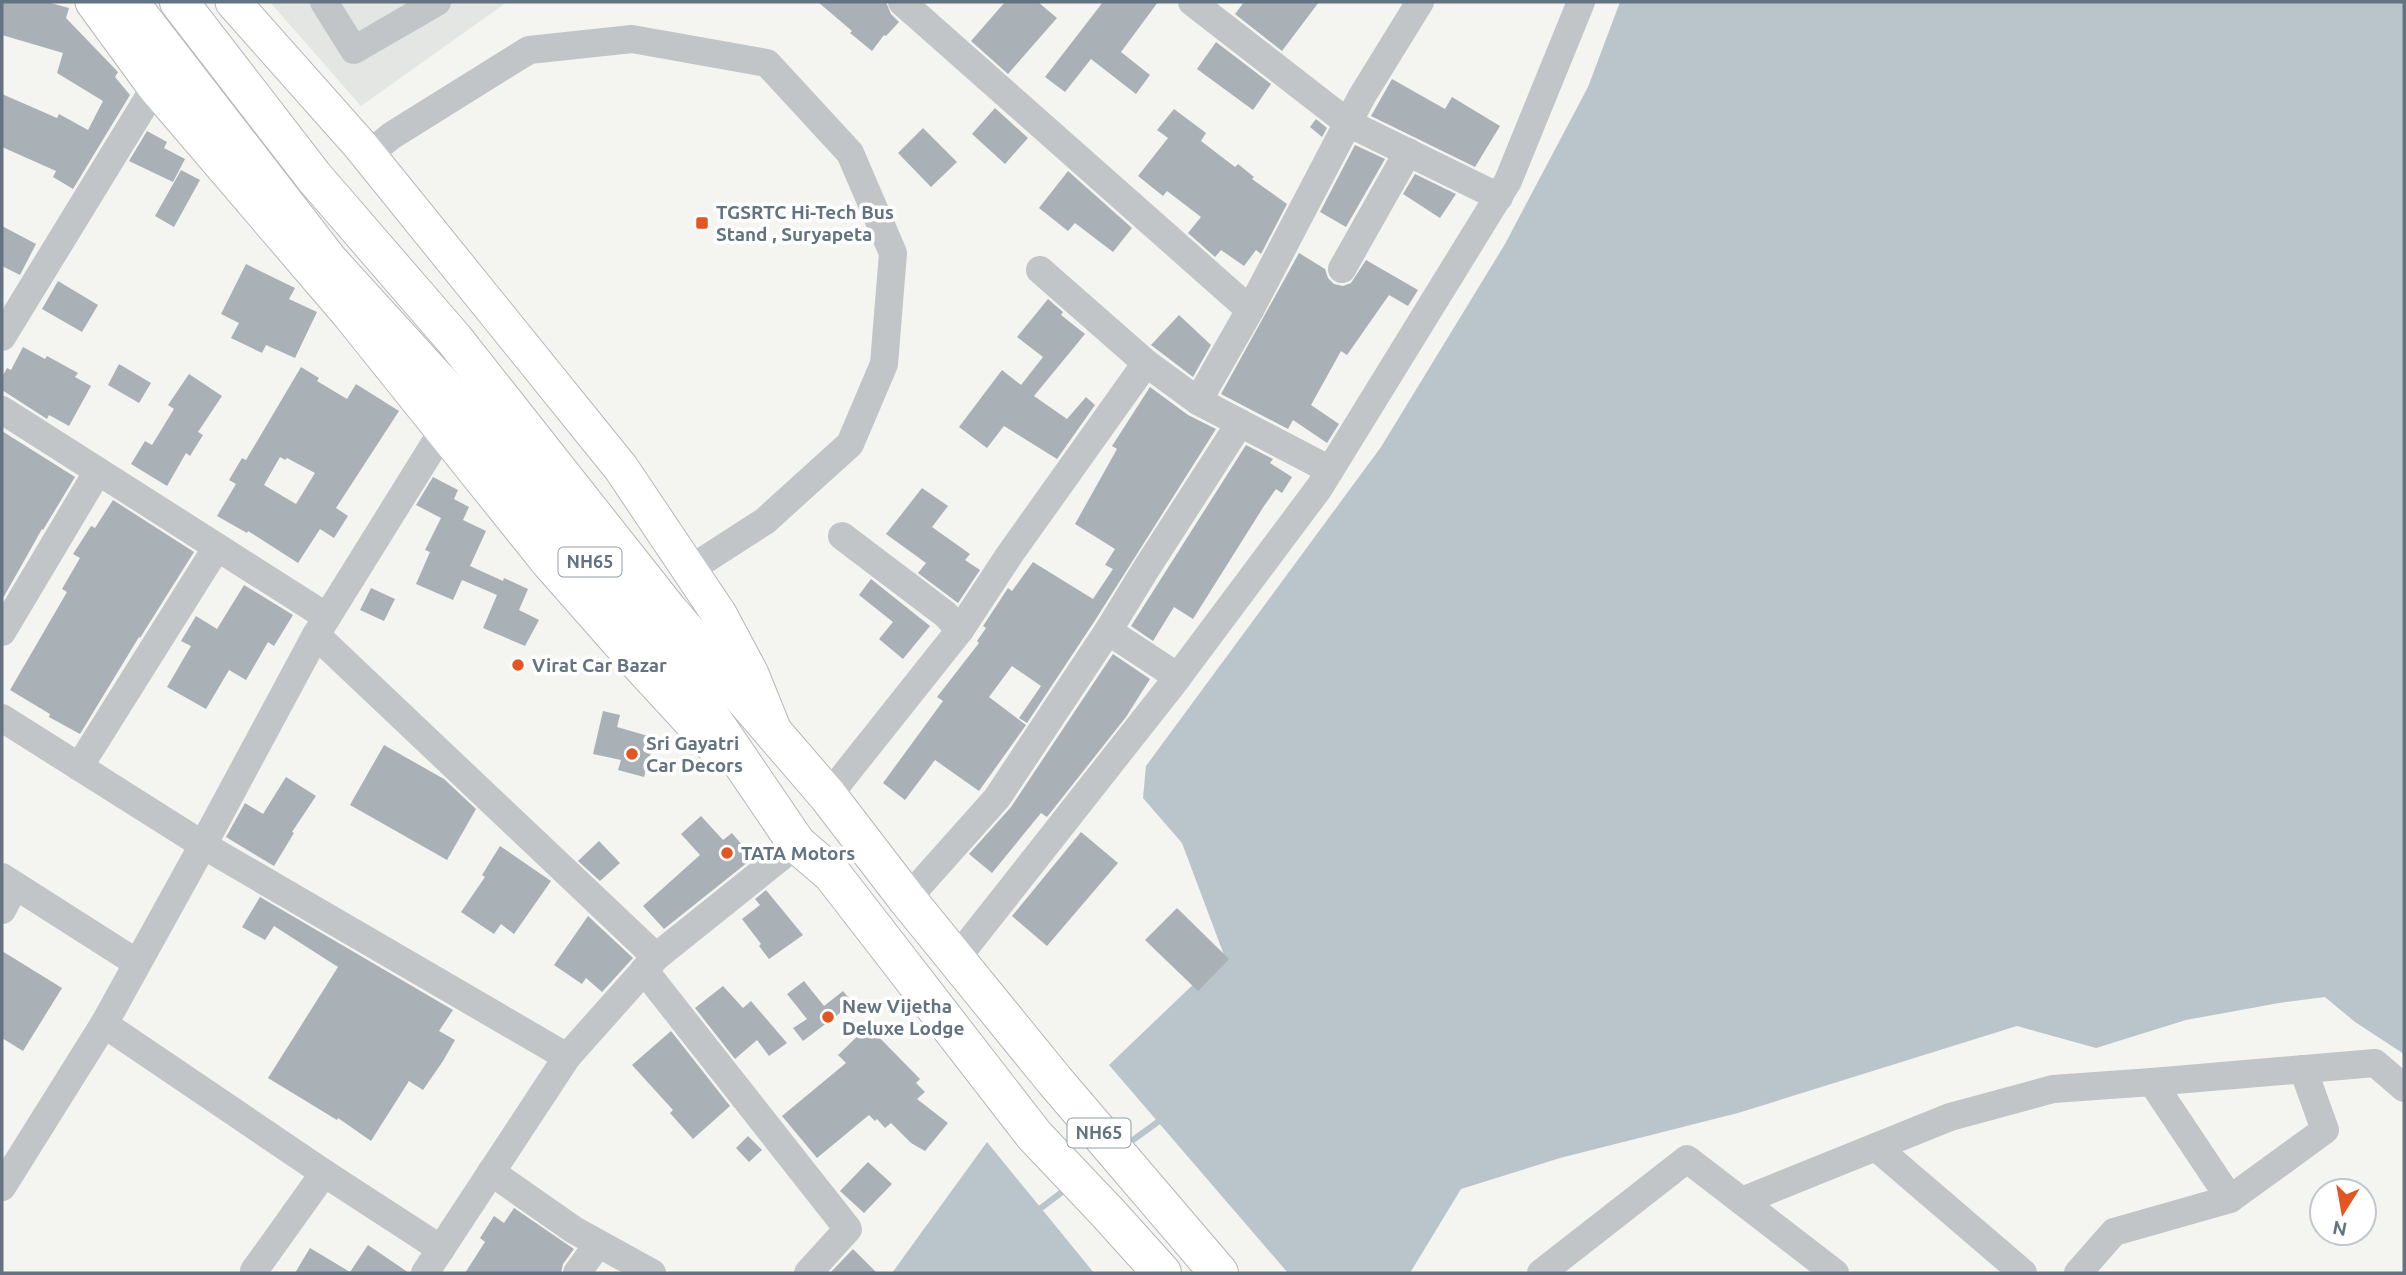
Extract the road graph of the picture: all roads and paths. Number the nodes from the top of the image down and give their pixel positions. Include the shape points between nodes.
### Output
1 (93, 2) edge
2 (129, 2) edge
3 (179, 2) edge
4 (233, 2) edge
5 (324, 2) edge
6 (437, 2) edge
7 (1192, 2) edge
8 (1420, 2) edge
9 (1581, 2) edge
10 (917, 7) edge
11 (155, 87) junction
12 (1348, 123) junction
13 (1408, 152) junction
14 (368, 155) junction
15 (1499, 197) junction
16 (1342, 269) dead end
17 (1041, 270) dead end
18 (1250, 310) junction
19 (2, 337) edge
20 (1146, 363) junction
21 (1198, 401) junction
22 (2, 410) edge
23 (1240, 423) junction
24 (442, 432) junction
25 (1330, 470) junction
26 (98, 471) junction
27 (842, 536) dead end
28 (217, 547) junction
29 (689, 570) junction
30 (322, 626) junction
31 (960, 630) junction
32 (1108, 631) junction
33 (2, 632) edge
34 (1178, 677) junction
35 (2, 718) edge
36 (776, 736) junction
37 (79, 767) junction
38 (828, 796) junction
39 (797, 844) junction
40 (203, 845) junction
41 (9, 881) edge
42 (907, 899) junction
43 (2, 910) edge
44 (956, 959) junction
45 (137, 963) junction
46 (650, 963) junction
47 (104, 1024) junction
48 (567, 1057) junction
49 (2303, 1069) junction
50 (2152, 1082) junction
51 (2404, 1088) edge
52 (1876, 1147) junction
53 (491, 1172) junction
54 (324, 1173) junction
55 (2, 1187) edge
56 (2230, 1199) junction
57 (1742, 1201) junction
58 (598, 1244) junction
59 (441, 1249) junction
60 (254, 1273) edge
61 (425, 1273) edge
62 (577, 1273) edge
63 (652, 1273) edge
64 (808, 1273) edge
65 (1161, 1273) edge
66 (1219, 1273) edge
67 (1541, 1273) edge
68 (1835, 1273) edge
69 (2024, 1273) edge
70 (2078, 1273) edge

1 - 11 main road
2 - 39 highway, NH65 via 329,261 491,439 684,678
3 - 36 highway, NH65 via 314,177 454,340 668,610
4 - 14 main road
5 - 6 street via 354,50
7 - 12 street
8 - 12 street
9 - 15 street
10 - 18 street
11 - 19 street
11 - 24 main road via 350,315
12 - 13 street
12 - 18 street
13 - 15 street
13 - 16 street
14 - 29 main road via 621,468
14 - 29 street via 529,50 632,39 767,64 850,153 893,253 884,364 850,444 765,521
15 - 25 street
17 - 20 street
18 - 21 street
20 - 21 street
20 - 31 street
21 - 23 street
22 - 26 street
23 - 25 street
23 - 32 street
24 - 30 street
24 - 39 main road via 549,563
25 - 34 street
26 - 28 street
26 - 33 street
27 - 31 street
28 - 30 street
28 - 37 street
29 - 36 main road via 751,674
30 - 40 street
30 - 46 street
31 - 38 street
32 - 34 street
32 - 42 street via 997,798
34 - 44 street
35 - 37 street
36 - 38 highway, NH65
37 - 40 street
38 - 42 highway, NH65
39 - 46 street
39 - 65 highway, NH65 via 832,874 1034,1135
40 - 45 street
40 - 48 street
41 - 43 street
41 - 45 street
42 - 44 highway, NH65
44 - 66 highway, NH65
45 - 47 street
46 - 48 street
46 - 64 street via 848,1229
47 - 54 street
47 - 55 street
48 - 53 street
49 - 50 street
49 - 51 street via 2375,1063
49 - 56 street via 2325,1130
50 - 52 street via 2053,1088 1950,1117
50 - 56 street
52 - 57 street
52 - 69 street
53 - 58 street
53 - 59 street
54 - 59 street
54 - 60 street
56 - 70 street via 2114,1232
57 - 67 street via 1687,1159
57 - 68 street
58 - 62 street
58 - 63 street
59 - 61 street

